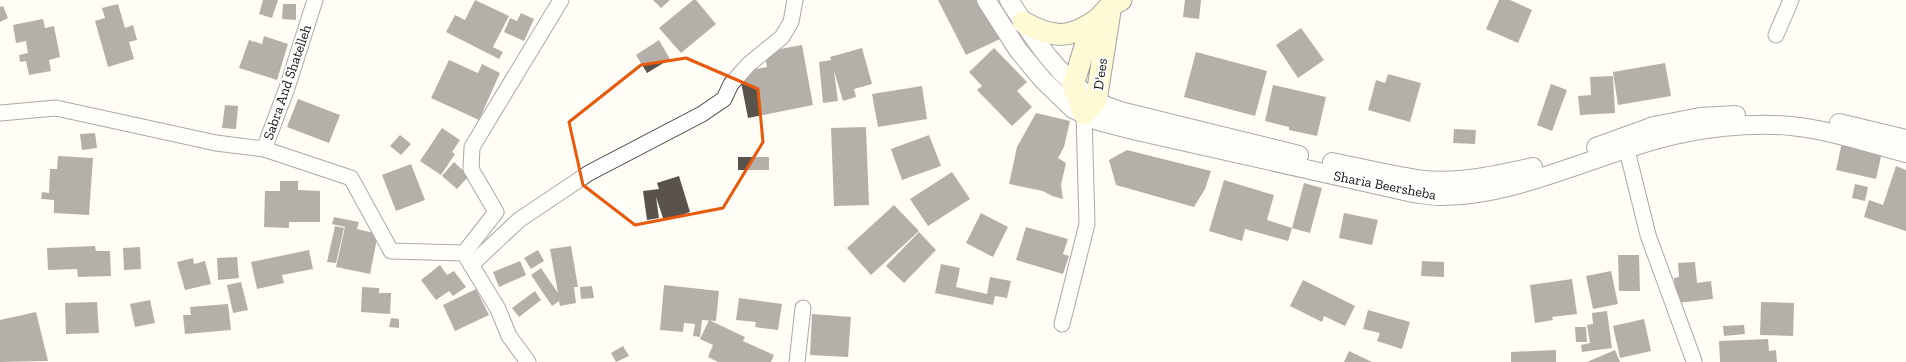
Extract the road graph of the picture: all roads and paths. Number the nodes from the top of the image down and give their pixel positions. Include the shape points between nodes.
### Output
1 (316, 0) edge
2 (561, 0) edge
3 (795, 0) edge
4 (986, 0) edge
5 (1010, 0) edge
6 (1791, 0) edge
7 (1110, 6) edge
8 (1024, 22) junction
9 (1776, 35) dead end
10 (1074, 85) junction
11 (1090, 108) junction
12 (0, 113) edge
13 (1906, 139) edge
14 (1625, 143) junction
15 (264, 149) junction
16 (1906, 153) edge
17 (468, 259) junction
18 (803, 308) dead end
19 (1062, 324) dead end
20 (528, 362) edge
21 (797, 362) edge
22 (1694, 362) edge

1 - 15 street, Sabra And Shatelleh
2 - 17 street via 472,147 470,169 496,212
3 - 17 street via 791,22 782,37 749,64 731,84 724,99 702,114 589,173 519,220
4 - 11 street, Sharia Beersheba via 1018,50 1043,80 1072,109
5 - 8 street
6 - 9 street
7 - 8 main road via 1082,31 1071,34 1038,30
7 - 10 main road, D'ees via 1087,40
7 - 11 main road, D'ees
8 - 10 street via 1047,55
10 - 11 main road, D'ees
11 - 14 street, Sharia Beersheba via 1098,121 1137,131 1413,193 1439,196 1482,193 1521,182
11 - 19 street via 1087,224
12 - 15 street via 56,108 216,143
13 - 14 street, Sharia Beersheba via 1837,122 1745,115 1700,117 1654,126
14 - 16 street, Sharia Beersheba via 1703,130 1746,126 1790,126 1826,131
14 - 22 street via 1648,235
15 - 17 street, Sabra And Shatelleh via 351,178 391,251
17 - 20 street via 498,309 508,336
18 - 21 street

